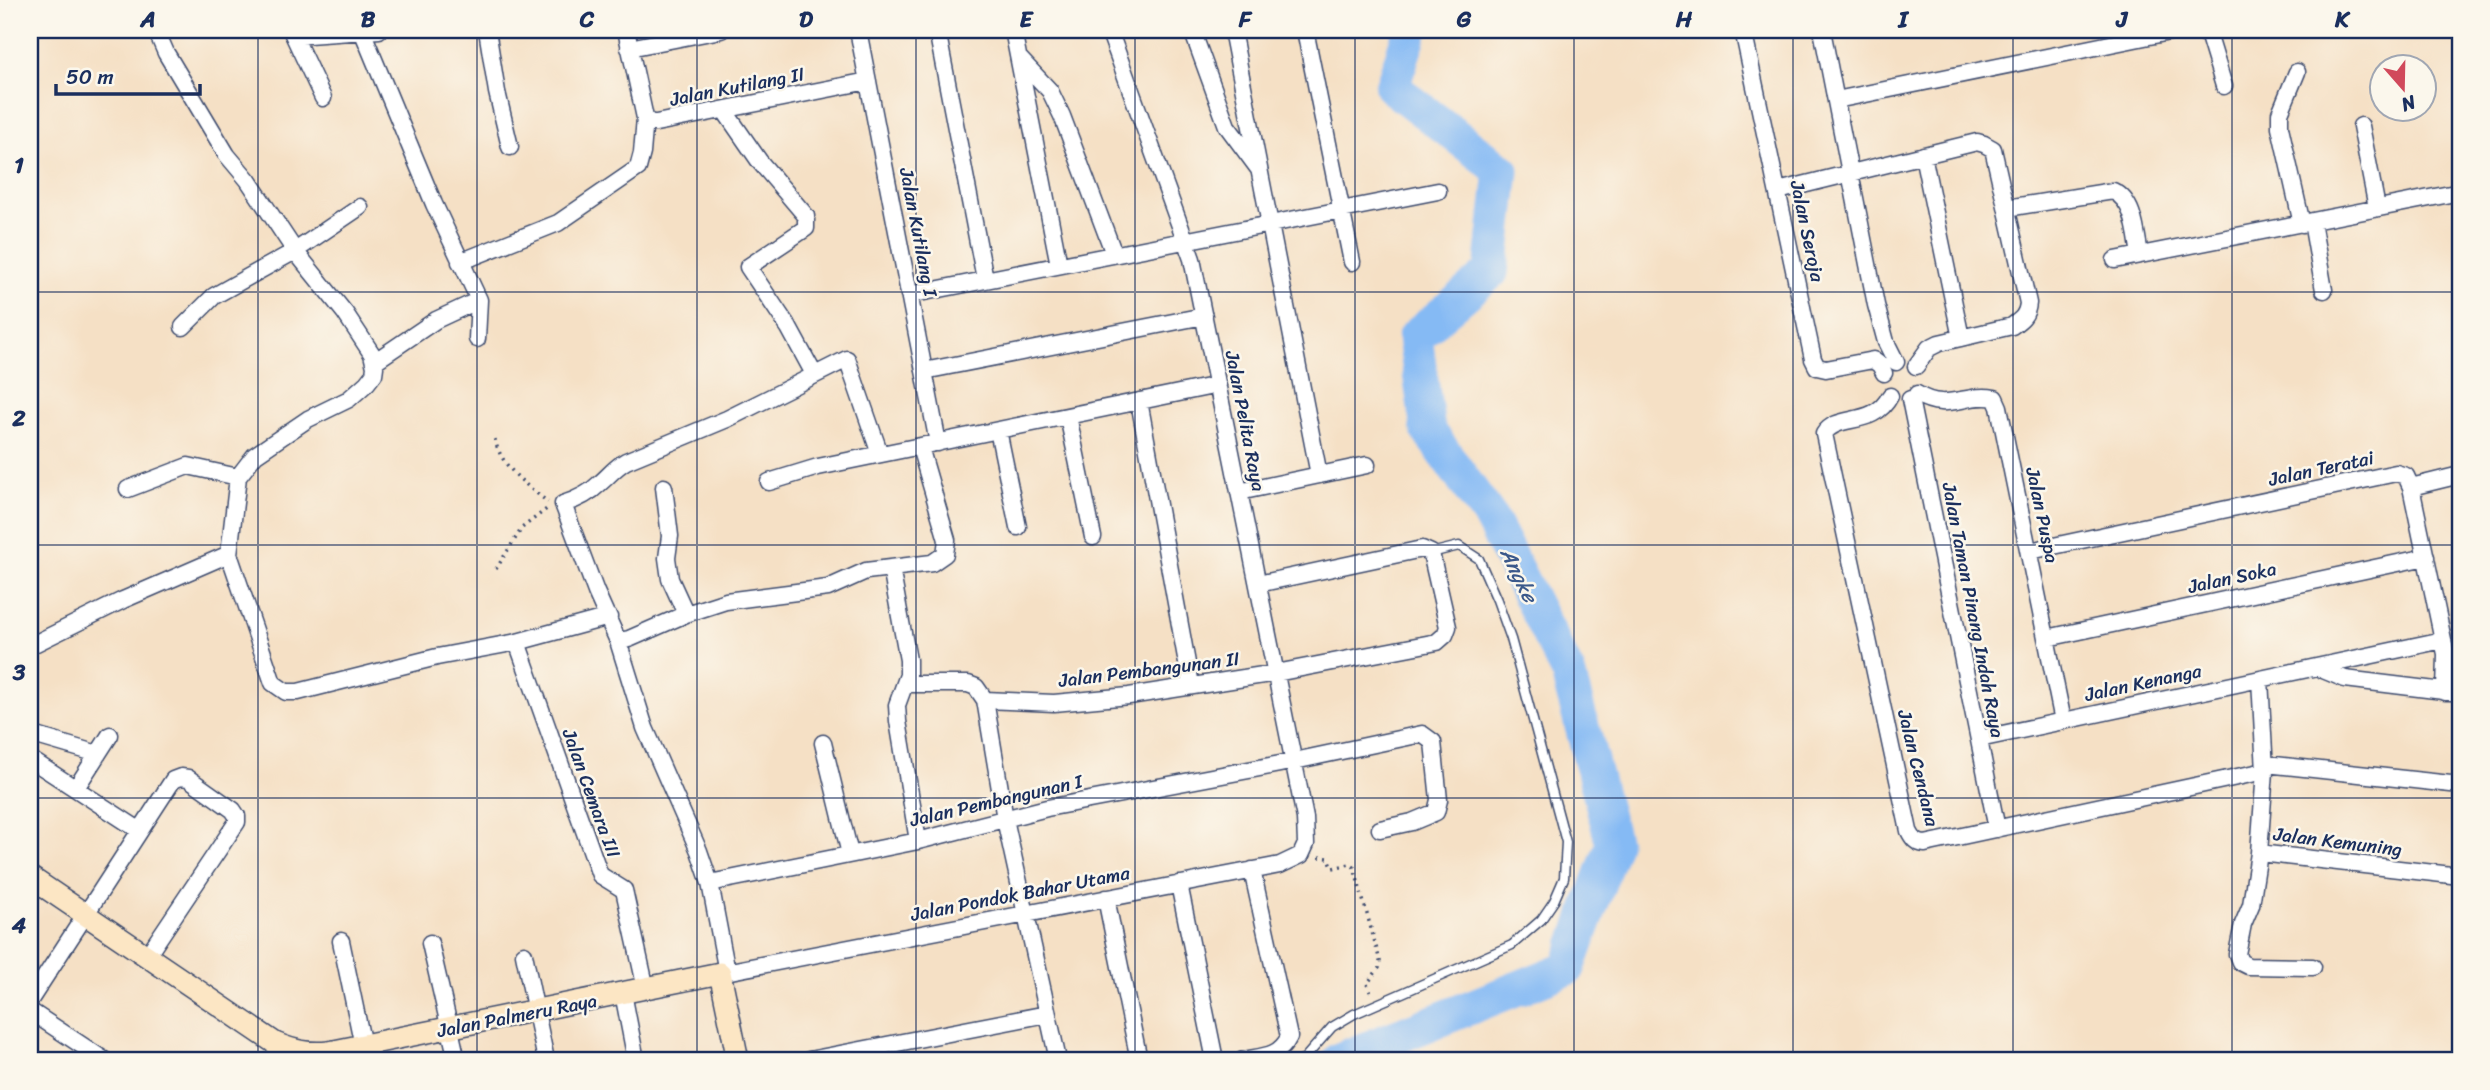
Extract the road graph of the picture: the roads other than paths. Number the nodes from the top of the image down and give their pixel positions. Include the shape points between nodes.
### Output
1 (156, 30) edge
2 (487, 30) edge
3 (626, 30) edge
4 (721, 30) edge
5 (858, 30) edge
6 (937, 30) edge
7 (1013, 30) edge
8 (1109, 30) edge
9 (1192, 30) edge
10 (1232, 30) edge
11 (1305, 30) edge
12 (1742, 30) edge
13 (1822, 30) edge
14 (2179, 30) edge
15 (2207, 30) edge
16 (371, 31) edge
17 (702, 32) edge
18 (293, 33) edge
19 (2118, 36) edge
20 (629, 48) junction
21 (1018, 58) junction
22 (2297, 72) dead end
23 (868, 81) junction
24 (2224, 86) dead end
25 (323, 98) dead end
26 (1836, 100) junction
27 (724, 110) junction
28 (1062, 116) junction
29 (645, 118) junction
30 (1032, 126) junction
31 (2361, 126) dead end
32 (510, 148) dead end
33 (1923, 155) junction
34 (1260, 171) junction
35 (1851, 174) junction
36 (1438, 191) dead end
37 (1778, 191) junction
38 (2460, 192) edge
39 (360, 208) dead end
40 (2007, 208) junction
41 (2377, 208) junction
42 (1342, 210) junction
43 (2307, 223) junction
44 (1271, 224) junction
45 (1186, 240) junction
46 (295, 251) junction
47 (1114, 254) junction
48 (2140, 255) junction
49 (2115, 260) dead end
50 (460, 262) junction
51 (1352, 262) dead end
52 (1059, 265) junction
53 (985, 279) junction
54 (2324, 290) dead end
55 (909, 295) junction
56 (479, 300) junction
57 (1204, 316) junction
58 (183, 327) dead end
59 (1961, 338) junction
60 (477, 339) dead end
61 (374, 362) junction
62 (1916, 366) junction
63 (1890, 367) junction
64 (924, 371) junction
65 (814, 374) junction
66 (1218, 384) junction
67 (1889, 396) junction
68 (1914, 396) junction
69 (1139, 401) junction
70 (1068, 416) junction
71 (998, 430) junction
72 (938, 443) junction
73 (920, 447) junction
74 (880, 454) junction
75 (1367, 466) dead end
76 (1319, 475) junction
77 (2460, 475) edge
78 (237, 477) junction
79 (769, 482) dead end
80 (664, 486) dead end
81 (2411, 487) junction
82 (128, 489) dead end
83 (1239, 492) junction
84 (1018, 527) dead end
85 (1093, 537) dead end
86 (2030, 551) junction
87 (1431, 553) junction
88 (229, 554) junction
89 (2426, 557) junction
90 (891, 568) junction
91 (1258, 584) junction
92 (686, 614) junction
93 (609, 617) junction
94 (2047, 638) junction
95 (2443, 639) junction
96 (618, 641) junction
97 (516, 642) junction
98 (30, 646) edge
99 (2316, 667) junction
100 (1276, 673) junction
101 (2260, 679) junction
102 (906, 684) junction
103 (1191, 685) junction
104 (2452, 692) edge
105 (985, 700) junction
106 (2063, 721) junction
107 (30, 734) edge
108 (110, 735) dead end
109 (1979, 739) junction
110 (823, 743) dead end
111 (98, 754) junction
112 (30, 759) edge
113 (1293, 761) junction
114 (2265, 767) junction
115 (2460, 785) edge
116 (76, 788) junction
117 (1005, 819) junction
118 (1380, 829) dead end
119 (1997, 829) junction
120 (139, 830) junction
121 (918, 841) junction
122 (2259, 853) junction
123 (850, 854) junction
124 (1293, 861) joint
125 (1252, 870) junction
126 (2460, 876) edge
127 (30, 877) edge
128 (709, 883) junction
129 (1179, 884) junction
130 (1106, 898) junction
131 (1024, 913) junction
132 (85, 915) junction
133 (341, 941) dead end
134 (430, 943) dead end
135 (524, 954) dead end
136 (147, 956) junction
137 (2313, 968) dead end
138 (724, 973) junction
139 (646, 989) junction
140 (623, 993) junction
141 (30, 1000) edge
142 (30, 1011) edge
143 (536, 1011) junction
144 (1047, 1014) junction
145 (450, 1028) junction
146 (364, 1053) edge
147 (328, 1056) edge
148 (104, 1060) edge
149 (457, 1060) edge
150 (546, 1060) edge
151 (636, 1060) edge
152 (738, 1060) edge
153 (809, 1060) edge
154 (1058, 1060) edge
155 (1139, 1060) edge
156 (1215, 1060) edge
157 (1243, 1060) edge
158 (1303, 1060) edge

1 - 46 street via 202,115
2 - 32 street
3 - 20 street, Jalan Kutilang II
4 - 17 street
5 - 23 street, Jalan Kutilang I
6 - 53 street
7 - 21 street
8 - 45 street, Jalan Pelita Raya
9 - 34 street via 1227,126
10 - 34 street
11 - 42 street
12 - 37 street, Jalan Seroja
13 - 26 street
14 - 19 street
15 - 24 street
16 - 18 street
16 - 50 street
17 - 20 street
18 - 25 street
19 - 26 street
20 - 29 street, Jalan Kutilang II
21 - 28 street via 1049,91
21 - 30 street
22 - 43 street via 2280,113 2280,127
23 - 27 street, Jalan Kutilang II
23 - 55 street, Jalan Kutilang I
26 - 35 street
27 - 29 street, Jalan Kutilang II via 656,123
27 - 65 street via 806,216 806,228 748,267
28 - 30 street
28 - 47 street
29 - 50 street via 638,168 558,223
30 - 52 street
31 - 41 street
33 - 35 street
33 - 40 street via 1977,142 1989,146 1996,157
33 - 59 street
34 - 44 street
35 - 37 street
35 - 63 street
36 - 42 street
37 - 63 street, Jalan Seroja via 1817,368 1873,360
38 - 41 street
39 - 46 street
40 - 48 street via 2113,191 2123,195 2129,208
40 - 59 street via 2028,311 2012,326
41 - 43 street
42 - 44 street
42 - 51 street
43 - 48 street
43 - 54 street
44 - 45 street
44 - 76 street
45 - 47 street
45 - 57 street, Jalan Pelita Raya
46 - 58 street via 214,296
46 - 61 street via 345,313
47 - 52 street
48 - 49 street
50 - 56 street
52 - 53 street
53 - 55 street
55 - 64 street, Jalan Kutilang I
56 - 60 street
56 - 61 street via 436,320
57 - 64 street
57 - 66 street, Jalan Pelita Raya
59 - 62 street via 1929,348
61 - 78 street via 374,374 349,399 308,419 255,455
62 - 63 street via 1903,361
62 - 68 street via 1922,379
63 - 67 street via 1883,381
64 - 72 street, Jalan Kutilang I
65 - 74 street via 847,359
65 - 93 street via 726,419 626,461 589,492 563,504
66 - 69 street
66 - 83 street, Jalan Pelita Raya
67 - 68 street via 1899,400
67 - 119 street, Jalan Cendana via 1876,413 1831,426 1824,434 1909,831 1925,844
68 - 86 street, Jalan Puspa via 1941,403 1995,398
68 - 109 street, Jalan Taman Pinang Indah Raya
69 - 70 street
69 - 103 street
70 - 71 street
70 - 85 street
71 - 72 street
71 - 84 street
72 - 73 street
73 - 74 street
73 - 90 street via 947,550 932,564
74 - 79 street
75 - 76 street
76 - 83 street
77 - 81 street
78 - 82 street via 188,466
78 - 88 street
80 - 92 street via 670,579
81 - 86 street, Jalan Teratai via 2406,476 2396,473
81 - 89 street
83 - 91 street, Jalan Pelita Raya
86 - 94 street, Jalan Puspa
87 - 91 street via 1422,549
87 - 100 street, Jalan Pembangunan II via 1448,627 1437,642
87 - 158 lane via 1459,546 1479,559 1497,600 1566,842 1564,878 1541,920 1513,945 1332,1027
88 - 97 street via 273,683 286,692
88 - 98 street
89 - 94 street, Jalan Soka
89 - 95 street
90 - 92 street via 866,571 828,589 726,601
90 - 102 street via 906,638
91 - 100 street, Jalan Pelita Raya
92 - 96 street
93 - 96 street
93 - 97 street
94 - 106 street, Jalan Puspa
95 - 99 street, Jalan Kenanga
95 - 104 street
96 - 128 street via 645,728
97 - 139 street, Jalan Cemara III via 600,875 624,890
99 - 101 street, Jalan Kenanga
99 - 104 street via 2345,679
100 - 103 street, Jalan Pembangunan II
100 - 113 street, Jalan Pelita Raya
101 - 106 street, Jalan Kenanga
101 - 114 street, Jalan Kemuning
102 - 105 street via 968,684
102 - 121 street via 897,705 898,721
103 - 105 street, Jalan Pembangunan II via 1054,703
105 - 117 street
106 - 109 street, Jalan Kenanga
107 - 111 street
108 - 111 street
109 - 119 street, Jalan Taman Pinang Indah Raya
110 - 123 street
111 - 116 street
112 - 116 street
113 - 117 street, Jalan Pembangunan I
113 - 118 street, Jalan Pembangunan I via 1422,734 1429,737 1439,800 1436,812
113 - 124 street, Jalan Pelita Raya via 1306,831 1306,844
114 - 115 street, Jalan Cendana
114 - 119 street, Jalan Cendana
114 - 122 street, Jalan Kemuning
116 - 120 street
117 - 121 street, Jalan Pembangunan I
117 - 131 street
120 - 132 street
120 - 136 street via 173,780 181,777 237,816
121 - 123 street, Jalan Pembangunan I
122 - 126 street, Jalan Kemuning
122 - 137 street via 2237,954 2240,962
123 - 128 street, Jalan Pembangunan I
124 - 125 street, Jalan Pondok Bahar Utama
125 - 129 street, Jalan Pondok Bahar Utama
125 - 157 street via 1289,1037 1277,1053
127 - 132 street, Jalan Palmeru Raya
128 - 138 street
129 - 130 street, Jalan Pondok Bahar Utama
129 - 156 street
130 - 131 street, Jalan Pondok Bahar Utama
130 - 155 street
131 - 138 street, Jalan Pondok Bahar Utama
131 - 144 street
132 - 136 street, Jalan Palmeru Raya
132 - 141 street
133 - 146 street
134 - 145 street
135 - 143 street
136 - 147 street, Jalan Palmeru Raya via 275,1043
138 - 139 street, Jalan Palmeru Raya
138 - 152 street
139 - 140 street, Jalan Palmeru Raya
140 - 143 street, Jalan Palmeru Raya
140 - 151 street
142 - 148 street
143 - 145 street, Jalan Palmeru Raya
143 - 150 street
144 - 153 street
144 - 154 street
145 - 146 street, Jalan Palmeru Raya
145 - 149 street
146 - 147 street, Jalan Palmeru Raya

